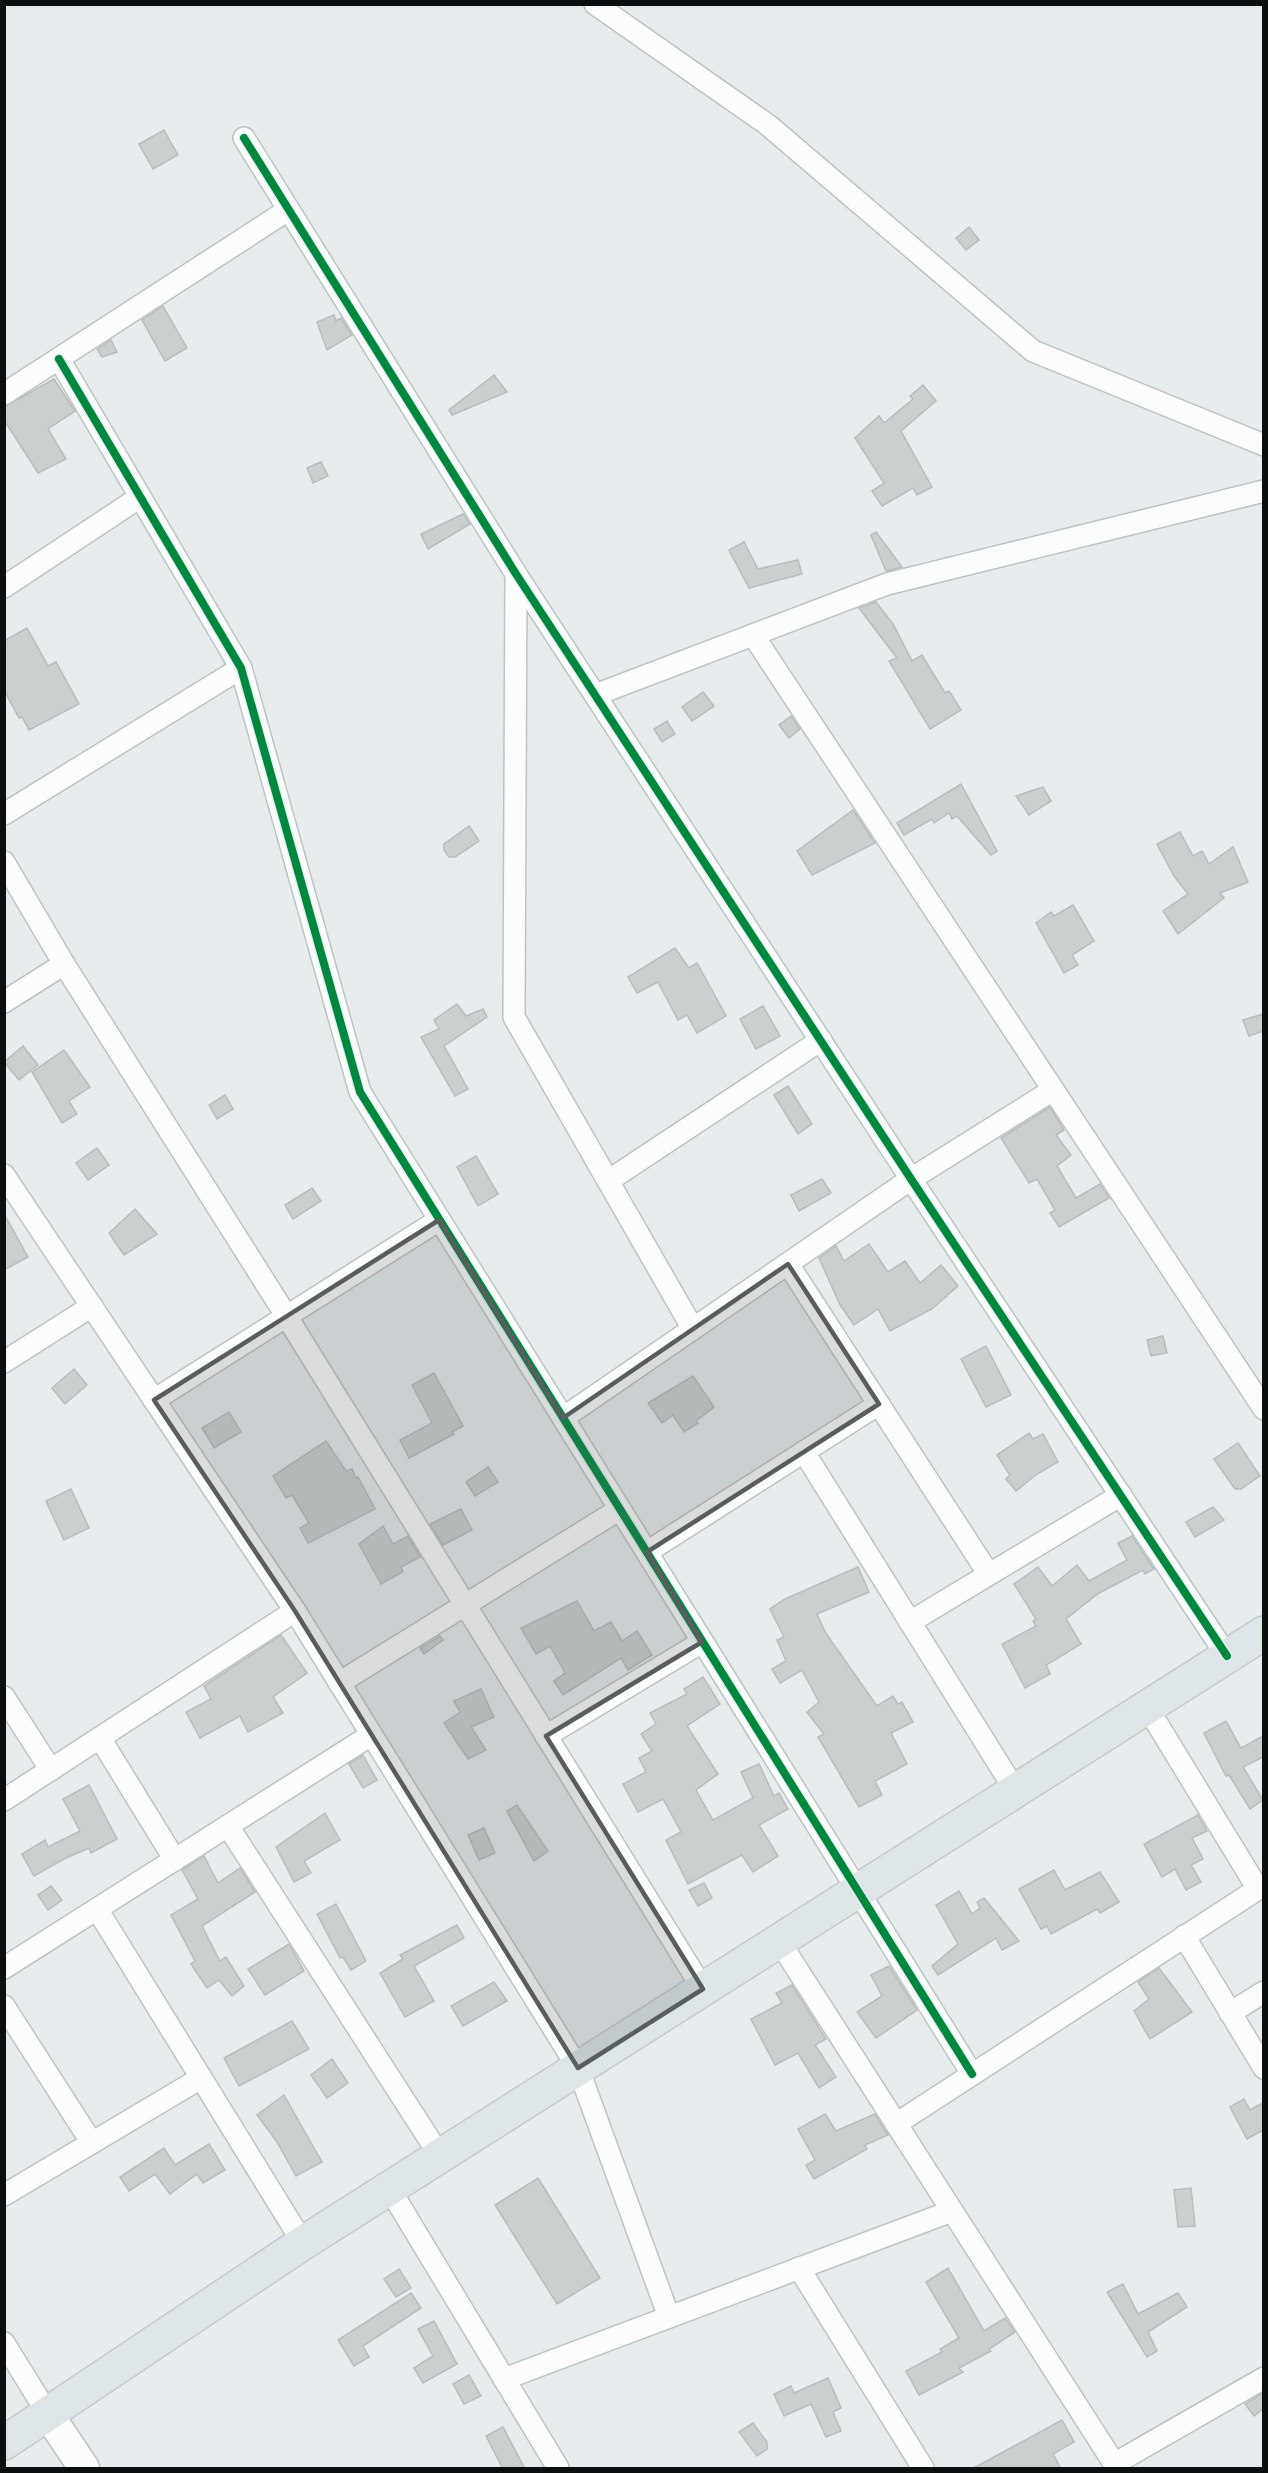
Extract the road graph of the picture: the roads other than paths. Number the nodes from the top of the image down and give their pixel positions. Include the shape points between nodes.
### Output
1 (595, 4) edge
2 (244, 138) dead end
3 (288, 210) junction
4 (59, 359) junction
5 (4, 394) edge
6 (1263, 445) edge
7 (1263, 491) edge
8 (140, 497) junction
9 (516, 574) junction
10 (4, 587) edge
11 (753, 635) junction
12 (241, 668) junction
13 (595, 695) junction
14 (4, 814) edge
15 (4, 862) edge
16 (64, 964) junction
17 (4, 1002) edge
18 (821, 1040) junction
19 (1053, 1090) junction
20 (4, 1175) edge
21 (911, 1179) junction
22 (608, 1181) junction
23 (439, 1220) junction
24 (788, 1264) junction
25 (92, 1306) junction
26 (287, 1317) junction
27 (693, 1329) junction
28 (4, 1362) edge
29 (154, 1400) junction
30 (879, 1404) junction
31 (1263, 1409) edge
32 (563, 1418) junction
33 (804, 1452) junction
34 (1121, 1495) junction
35 (620, 1509) junction
36 (647, 1552) junction
37 (988, 1573) junction
38 (465, 1605) junction
39 (295, 1611) junction
40 (910, 1622) junction
41 (1263, 1633) edge
42 (702, 1642) junction
43 (1227, 1656) junction
44 (339, 1683) junction
45 (4, 1697) edge
46 (1147, 1707) junction
47 (371, 1735) junction
48 (546, 1736) junction
49 (100, 1738) junction
50 (51, 1770) junction
51 (1015, 1790) junction
52 (4, 1800) edge
53 (228, 1826) junction
54 (175, 1860) junction
55 (1261, 1887) edge
56 (857, 1891) junction
57 (97, 1909) junction
58 (1184, 1936) junction
59 (779, 1941) junction
60 (4, 1968) edge
61 (702, 1989) junction
62 (1263, 1992) edge
63 (4, 2007) edge
64 (1230, 2013) junction
65 (578, 2068) junction
66 (1263, 2068) edge
67 (972, 2074) junction
68 (201, 2078) junction
69 (896, 2124) junction
70 (92, 2143) junction
71 (440, 2156) junction
72 (389, 2188) junction
73 (4, 2195) edge
74 (952, 2211) junction
75 (303, 2243) junction
76 (799, 2268) junction
77 (669, 2317) junction
78 (4, 2343) edge
79 (1263, 2378) edge
80 (504, 2379) junction
81 (48, 2414) junction
82 (4, 2443) edge
83 (1115, 2466) edge
84 (84, 2469) edge
85 (558, 2469) edge
86 (923, 2469) edge

1 - 6 street via 768,125 1033,351
2 - 3 street
3 - 4 street
3 - 9 street
4 - 5 street
4 - 8 street
7 - 11 street via 887,584
8 - 10 street
8 - 12 street
9 - 13 street
9 - 22 street via 514,1017
11 - 13 street
11 - 19 street
12 - 14 street
12 - 23 street via 360,1092
13 - 18 street
15 - 16 street
16 - 17 street
16 - 26 street
18 - 21 street
18 - 22 street
19 - 21 street
19 - 31 street
20 - 25 street
21 - 24 street
21 - 34 street
22 - 27 street
23 - 26 street
23 - 32 street
24 - 27 street
24 - 30 street
25 - 28 street
25 - 29 street
26 - 29 street
26 - 38 street
27 - 32 street
29 - 39 street
30 - 33 street
30 - 37 street
32 - 35 street
33 - 36 street
33 - 40 street
34 - 37 street
34 - 43 street
35 - 36 street
35 - 38 street
36 - 42 street
37 - 40 street
38 - 44 street
38 - 48 street
39 - 44 street
39 - 49 street
40 - 51 street
41 - 43 main road
42 - 48 street
42 - 56 street
43 - 46 main road
44 - 47 street
45 - 50 street
46 - 51 main road
46 - 55 street
47 - 53 street
47 - 65 street
48 - 61 street
49 - 50 street
49 - 54 street
50 - 52 street
51 - 56 main road
53 - 54 street
53 - 71 street
54 - 57 street
55 - 58 street
56 - 59 main road
56 - 67 street
57 - 60 street
57 - 68 street
58 - 64 street
58 - 67 street
59 - 61 main road
59 - 69 street
61 - 65 main road
62 - 64 street
63 - 70 street
64 - 66 street
65 - 71 main road
65 - 77 street
67 - 69 street
68 - 70 street
68 - 75 street
69 - 74 street
70 - 73 street
71 - 72 main road
72 - 75 main road
72 - 80 street
74 - 76 street
74 - 83 street
75 - 81 main road
76 - 77 street
76 - 86 street
77 - 80 street
78 - 81 street
79 - 83 street
80 - 85 street
81 - 82 main road
81 - 84 street

